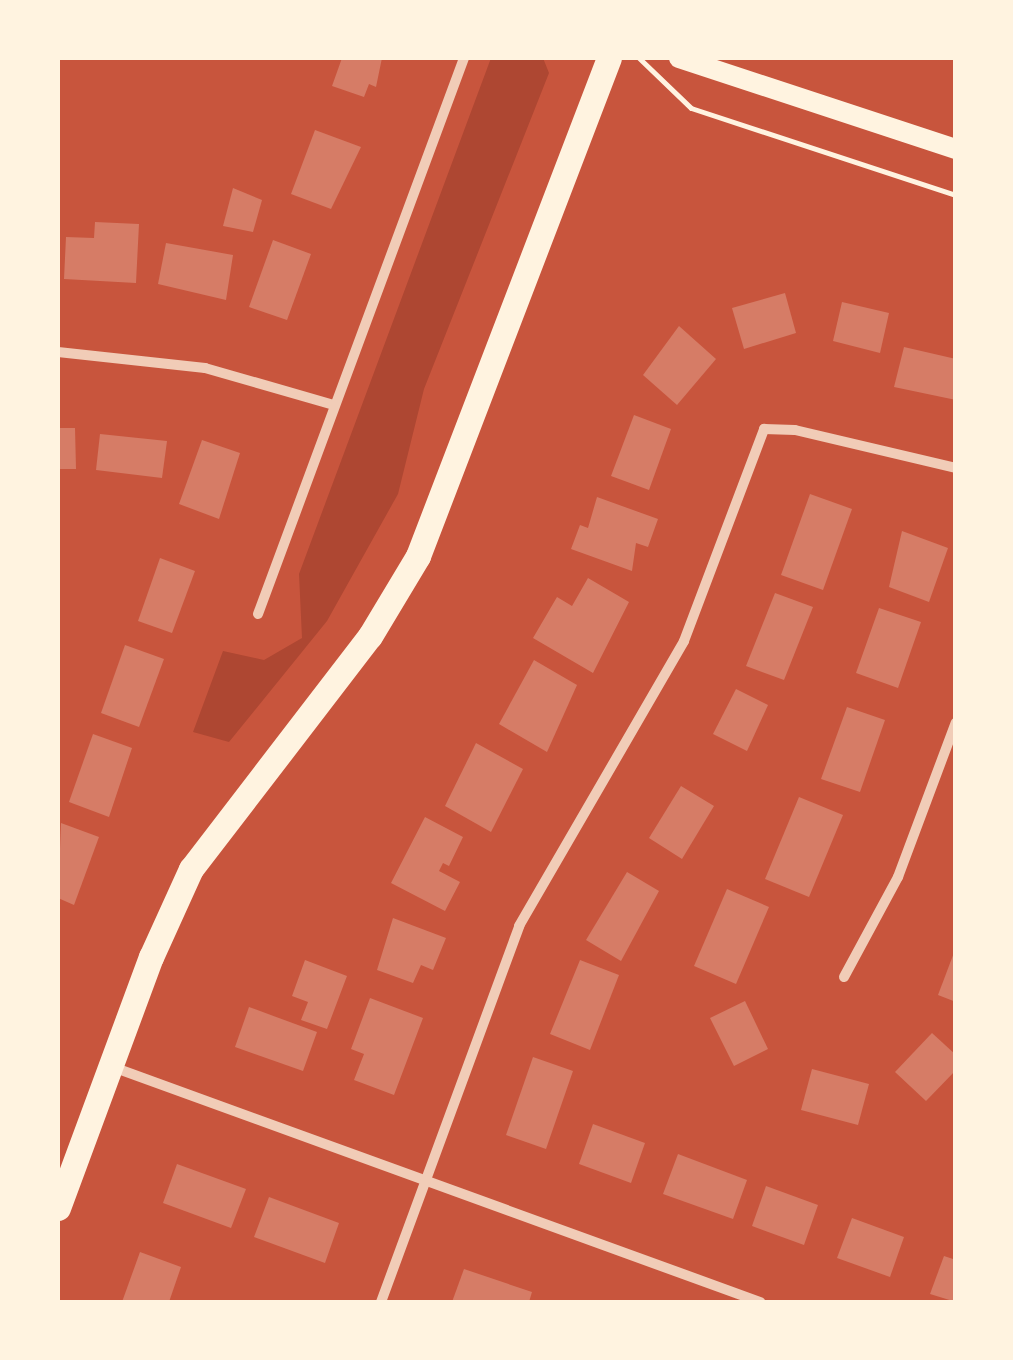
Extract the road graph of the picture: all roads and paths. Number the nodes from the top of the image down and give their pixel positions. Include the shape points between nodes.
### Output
1 (464, 58) edge
2 (609, 58) edge
3 (639, 58) edge
4 (679, 58) edge
5 (956, 149) edge
6 (956, 195) edge
7 (58, 352) edge
8 (334, 405) junction
9 (956, 468) edge
10 (258, 614) dead end
11 (956, 722) edge
12 (844, 977) dead end
13 (109, 1066) junction
14 (424, 1183) junction
15 (58, 1208) edge
16 (720, 1288) junction
17 (381, 1302) edge
18 (715, 1302) edge
19 (760, 1302) edge

1 - 8 street
2 - 13 main road via 418,556 370,636 191,869
3 - 6 path via 691,108
4 - 5 main road
7 - 8 street via 205,368
8 - 10 street
9 - 14 street via 795,430 764,429 684,641 519,926
11 - 12 street via 898,877
13 - 14 street
13 - 15 main road
14 - 16 street
14 - 17 street
16 - 18 street
16 - 19 street

